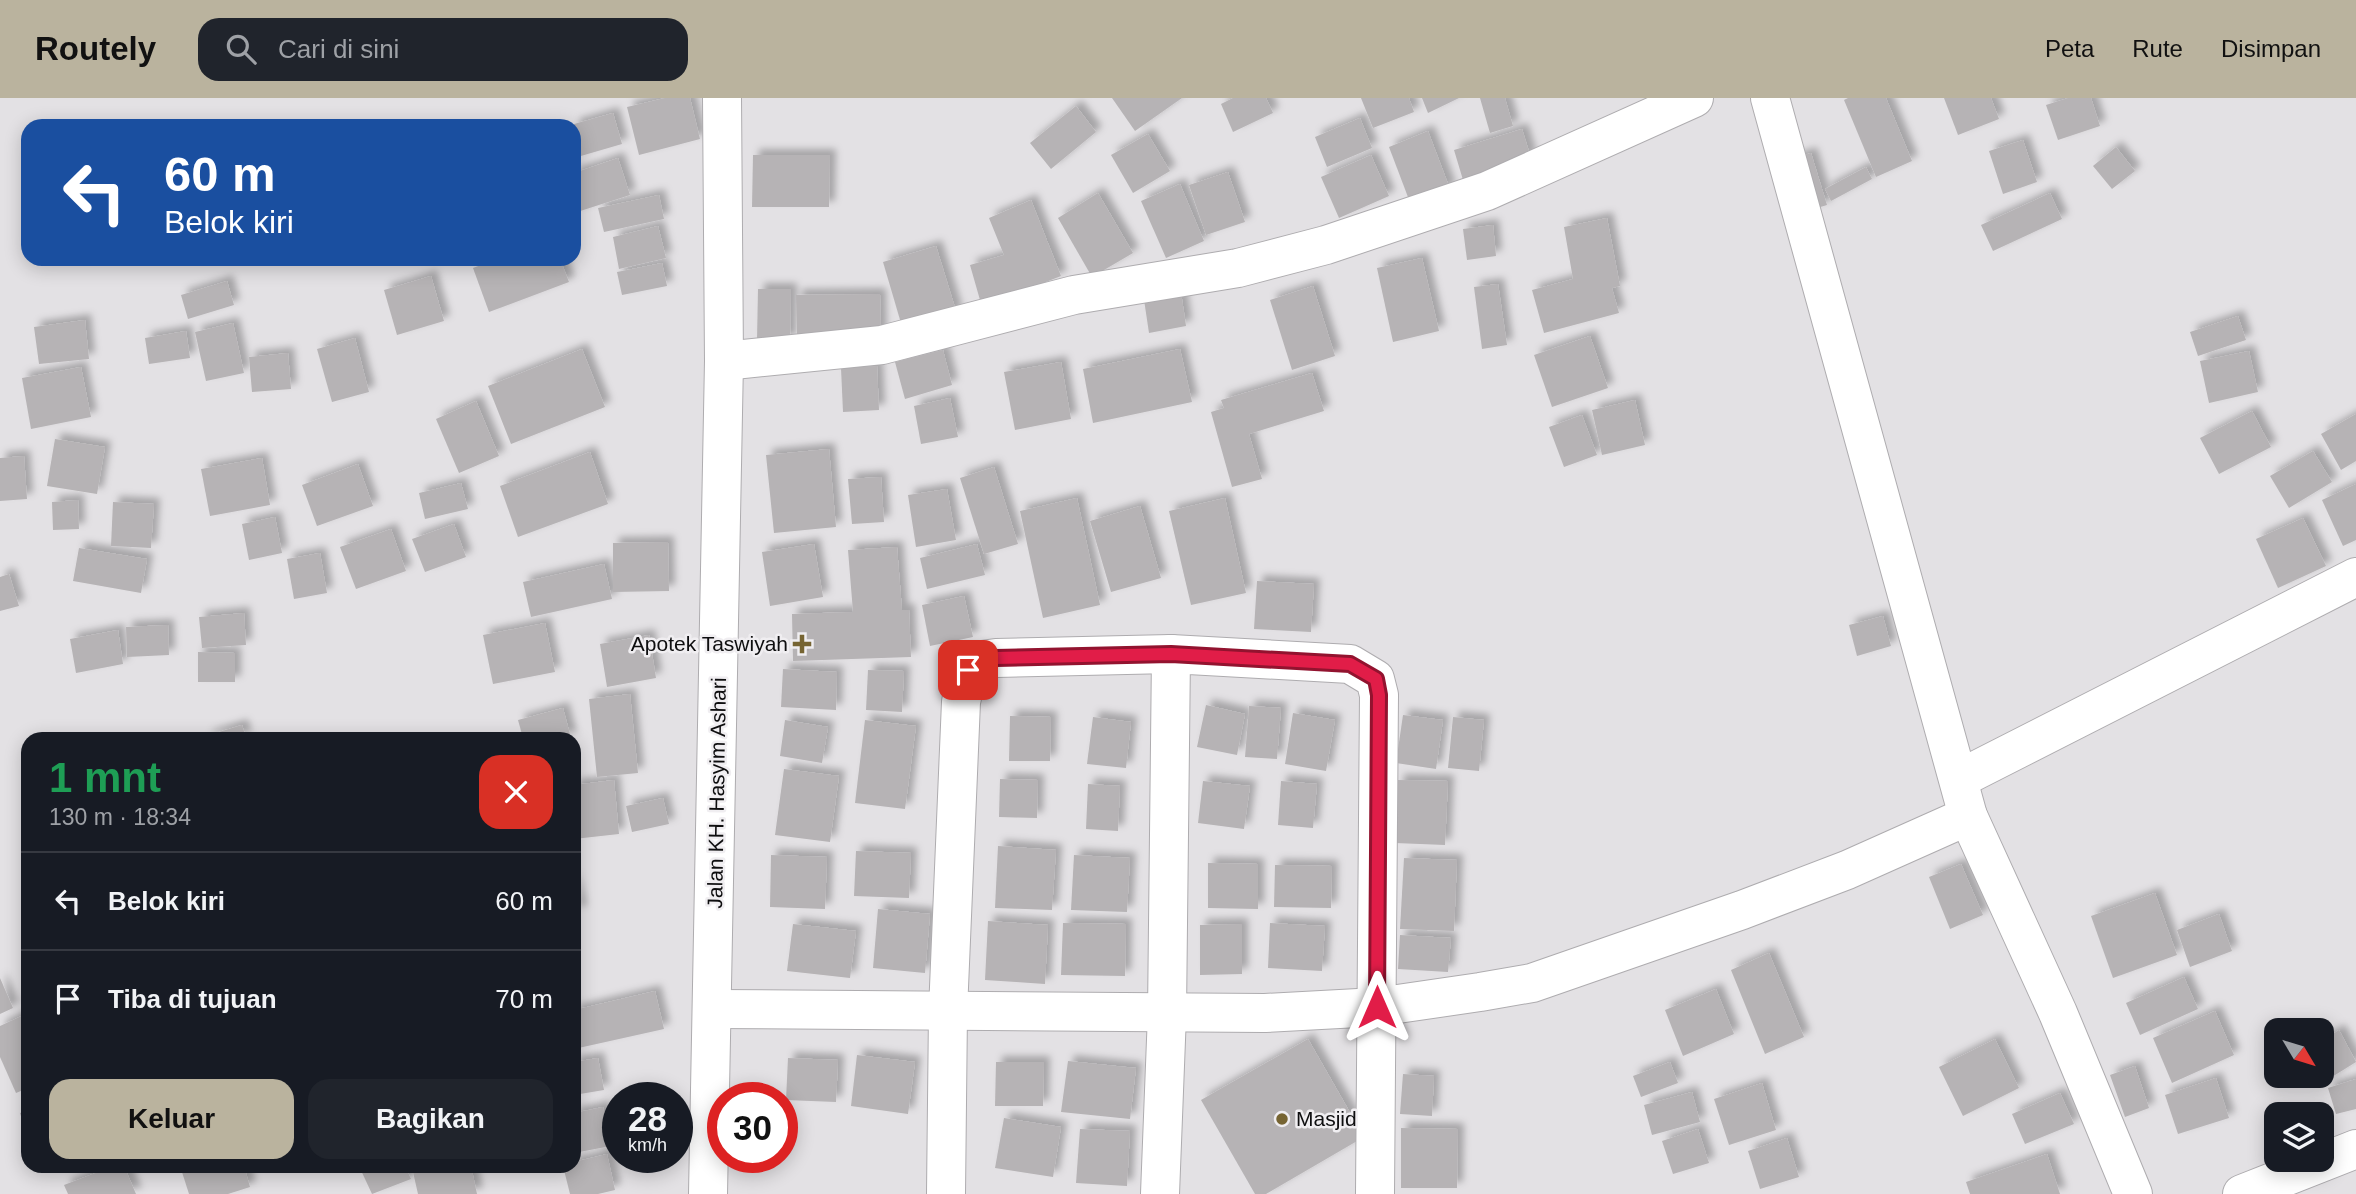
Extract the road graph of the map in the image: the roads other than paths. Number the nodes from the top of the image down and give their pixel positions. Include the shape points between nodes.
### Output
1 (722, 98) edge
2 (1694, 98) edge
3 (1770, 98) edge
4 (724, 360) junction
5 (2356, 577) edge
6 (1171, 654) junction
7 (1959, 779) junction
8 (1968, 816) junction
9 (1377, 1007) junction
10 (713, 1009) junction
11 (948, 1011) junction
12 (1167, 1014) junction
13 (2356, 1149) edge
14 (708, 1194) edge
15 (946, 1194) edge
16 (1160, 1194) edge
17 (1375, 1194) edge
18 (2133, 1194) edge
19 (2242, 1194) edge

1 - 4 street, Jalan KH. Hasyim Ashari
2 - 4 street via 1487,191 1326,245 1238,268 1074,295 882,345
3 - 7 street
4 - 10 street, Jalan KH. Hasyim Ashari
5 - 7 street
6 - 9 street via 1350,664 1376,679
6 - 11 street via 996,658 982,660 968,670 961,702
6 - 12 street
7 - 8 street
8 - 9 street via 1847,870 1532,983
8 - 18 street via 2058,1013
9 - 12 street
9 - 17 street
10 - 11 street
10 - 14 street, Jalan KH. Hasyim Ashari
11 - 12 street
11 - 15 street
12 - 16 street
13 - 19 street

